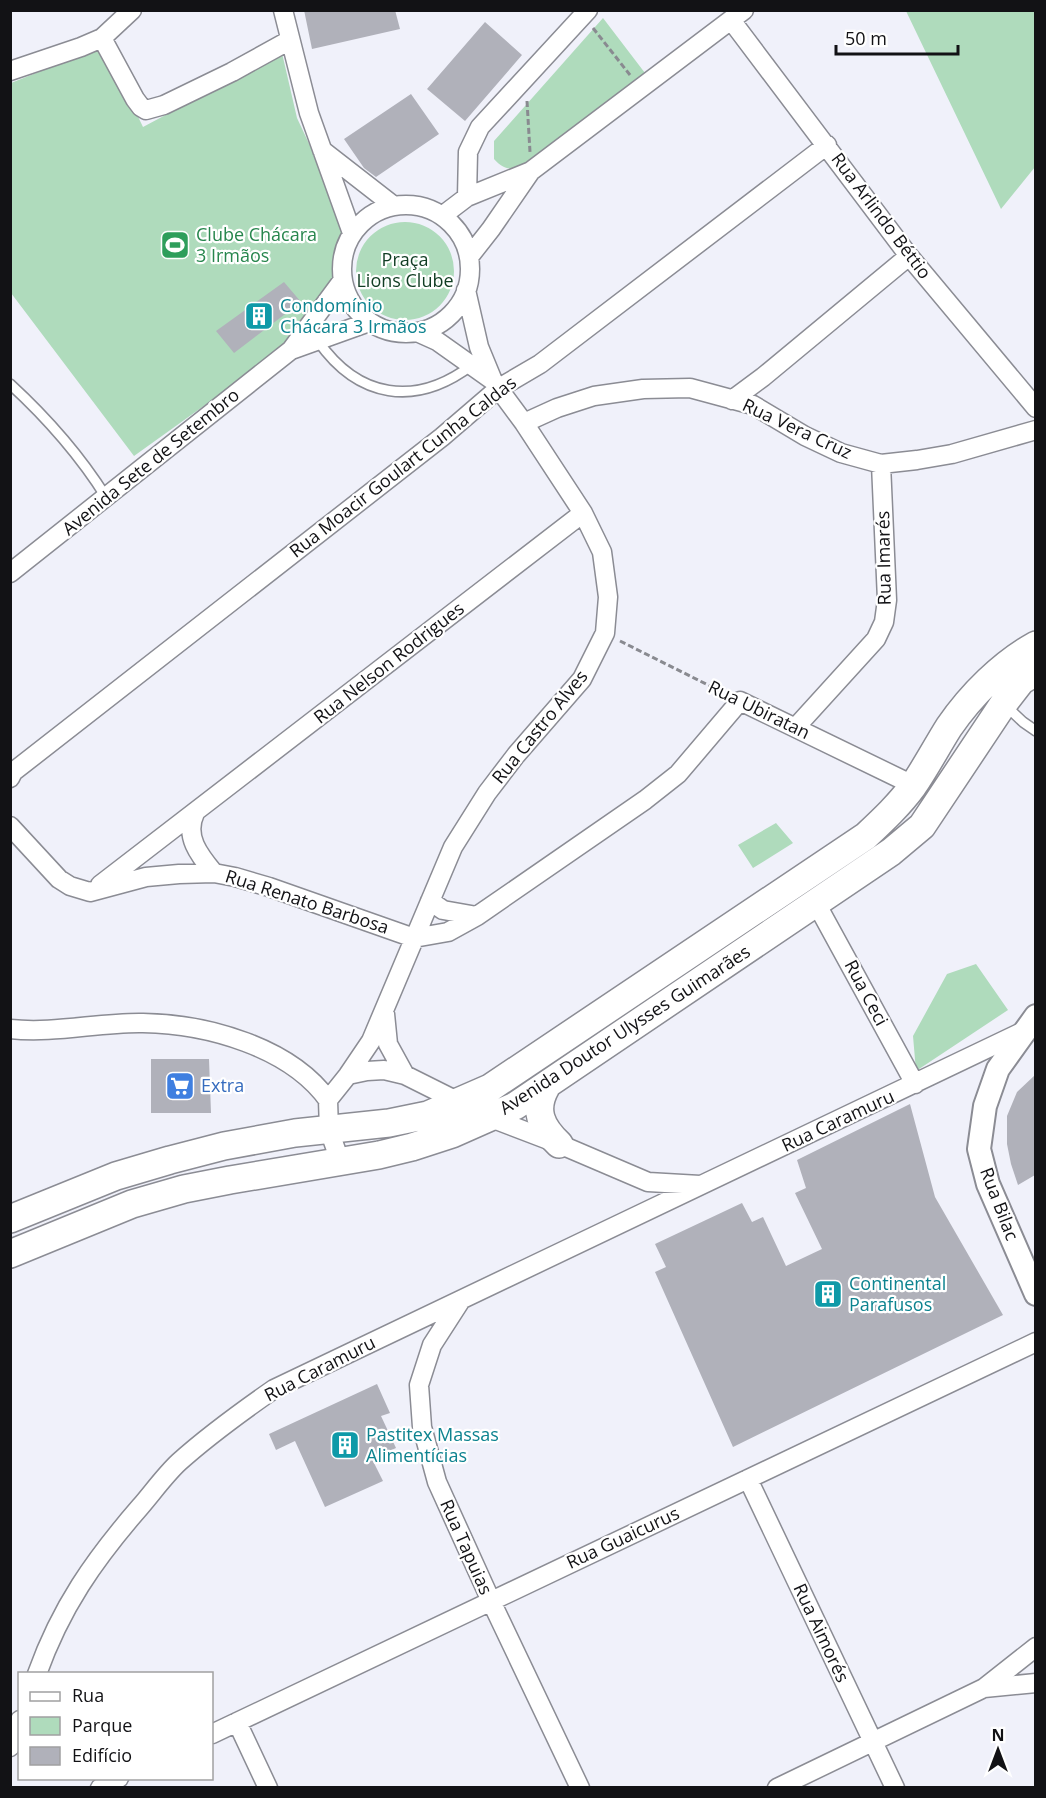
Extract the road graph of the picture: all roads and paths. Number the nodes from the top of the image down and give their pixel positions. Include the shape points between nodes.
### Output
1 (132, 10) edge
2 (283, 10) edge
3 (586, 13) edge
4 (738, 15) edge
5 (102, 38) junction
6 (290, 40) junction
7 (10, 70) edge
8 (526, 77) junction
9 (640, 88) junction
10 (827, 146) junction
11 (321, 149) junction
12 (531, 171) junction
13 (467, 198) junction
14 (394, 206) junction
15 (442, 216) junction
16 (352, 232) junction
17 (909, 256) junction
18 (469, 257) junction
19 (342, 280) junction
20 (466, 290) junction
21 (369, 322) junction
22 (417, 332) junction
23 (318, 341) junction
24 (291, 350) junction
25 (471, 365) junction
26 (10, 384) edge
27 (496, 384) junction
28 (732, 400) junction
29 (1035, 408) edge
30 (524, 423) junction
31 (1035, 430) edge
32 (881, 464) junction
33 (106, 497) junction
34 (583, 513) junction
35 (10, 573) edge
36 (605, 633) junction
37 (1035, 645) edge
38 (1035, 672) edge
39 (740, 701) junction
40 (1004, 703) junction
41 (796, 727) junction
42 (1035, 731) edge
43 (11, 774) edge
44 (913, 785) junction
45 (195, 813) junction
46 (10, 826) edge
47 (214, 873) junction
48 (90, 892) junction
49 (430, 901) junction
50 (816, 903) junction
51 (477, 916) junction
52 (414, 938) junction
53 (385, 1012) junction
54 (1031, 1024) edge
55 (10, 1029) edge
56 (405, 1075) junction
57 (348, 1076) junction
58 (915, 1084) junction
59 (546, 1086) junction
60 (328, 1100) junction
61 (459, 1103) junction
62 (491, 1118) junction
63 (329, 1130) junction
64 (559, 1144) junction
65 (340, 1161) junction
66 (648, 1182) junction
67 (703, 1185) junction
68 (640, 1214) junction
69 (10, 1219) edge
70 (10, 1254) edge
71 (1035, 1294) edge
72 (461, 1300) junction
73 (1035, 1342) edge
74 (748, 1479) junction
75 (491, 1601) junction
76 (1035, 1647) edge
77 (38, 1672) edge
78 (1035, 1683) edge
79 (984, 1688) junction
80 (237, 1722) junction
81 (18, 1725) edge
82 (213, 1734) edge
83 (873, 1742) junction
84 (10, 1747) edge
85 (117, 1780) edge
86 (100, 1788) edge
87 (268, 1788) edge
88 (580, 1788) edge
89 (777, 1788) edge
90 (895, 1788) edge

1 - 5 street
2 - 6 street
3 - 8 street
3 - 9 path
4 - 9 street
4 - 10 street, Rua Arlindo Béttio
5 - 6 street via 126,84 146,110 232,72
5 - 7 street
6 - 11 street
8 - 12 path
8 - 13 street via 480,127 468,152
9 - 12 street
10 - 17 street, Rua Arlindo Béttio
10 - 27 street, Rua Moacir Goulart Cunha Caldas via 540,364
11 - 14 street
11 - 16 street
12 - 13 street
12 - 18 street
13 - 15 street
14 - 15 street via 427,208
14 - 16 street via 371,216
15 - 18 street via 459,234
16 - 19 street via 341,264
17 - 28 street
17 - 29 street, Rua Arlindo Béttio
18 - 20 street
19 - 21 street via 348,296
19 - 24 street, Avenida Sete de Setembro
20 - 22 street via 447,317
20 - 27 street, Rua Castro Alves via 479,347
21 - 22 street via 384,329
21 - 23 street, Avenida Sete de Setembro
22 - 25 street, Rua Castro Alves
23 - 24 street, Avenida Sete de Setembro
23 - 25 lane via 343,371 379,388 428,388 456,377
24 - 33 street, Avenida Sete de Setembro
25 - 27 street, Rua Castro Alves
26 - 33 lane via 45,416
27 - 30 street, Rua Castro Alves
27 - 43 street, Rua Moacir Goulart Cunha Caldas via 442,438
28 - 30 street, Rua Vera Cruz via 690,388 643,389 594,396
28 - 32 street, Rua Vera Cruz via 753,405 841,453
30 - 34 street, Rua Castro Alves
31 - 32 street, Rua Vera Cruz via 952,454
32 - 41 street, Rua Imarés via 887,600 884,622 876,639
33 - 35 street, Avenida Sete de Setembro
34 - 36 street, Rua Castro Alves via 602,552 608,597
34 - 45 street, Rua Nelson Rodrigues
36 - 39 path, Rua Ubiratan
36 - 49 street, Rua Castro Alves via 582,679 487,793 453,847
37 - 44 main road, Avenida Doutor Ulysses Guimarães via 995,675 971,700
38 - 40 main road, Avenida Doutor Ulysses Guimarães via 1021,681
39 - 41 street, Rua Ubiratan
39 - 51 street via 678,774
40 - 42 lane
40 - 50 main road, Avenida Doutor Ulysses Guimarães via 922,826
41 - 44 street, Rua Ubiratan
44 - 61 main road, Avenida Doutor Ulysses Guimarães via 891,814 866,836 490,1088
45 - 47 street via 190,823 197,853
45 - 48 street, Rua Nelson Rodrigues
46 - 48 street via 59,879
47 - 48 street, Rua Renato Barbosa via 146,877
47 - 52 street, Rua Renato Barbosa via 269,887
49 - 51 street via 443,910
49 - 52 street, Rua Castro Alves
50 - 58 street, Rua Ceci
50 - 59 main road, Avenida Doutor Ulysses Guimarães
51 - 52 street via 448,932
52 - 53 street, Rua Castro Alves
53 - 56 street, Rua Castro Alves via 388,1044
53 - 57 street, Rua Castro Alves
54 - 58 street, Rua Caramuru
54 - 71 street, Rua Bilac via 998,1069 985,1106 979,1149 988,1184
55 - 60 street via 62,1030 144,1023 223,1035 293,1064
56 - 57 street via 384,1070
56 - 61 street
57 - 60 street, Rua Castro Alves
58 - 67 street, Rua Caramuru
59 - 62 main road, Avenida Doutor Ulysses Guimarães
59 - 64 main road via 540,1118 547,1133
60 - 63 street
61 - 62 street
61 - 63 main road, Avenida Doutor Ulysses Guimarães via 428,1115
62 - 64 street
62 - 65 main road, Avenida Doutor Ulysses Guimarães via 412,1147
63 - 65 street
63 - 69 main road, Avenida Doutor Ulysses Guimarães via 295,1133 170,1160 116,1176
64 - 66 street
65 - 70 main road, Avenida Doutor Ulysses Guimarães via 184,1189 132,1204
66 - 67 street
66 - 68 street
67 - 68 street, Rua Caramuru
68 - 72 street, Rua Caramuru
72 - 75 street, Rua Tapuias via 432,1345 419,1385 422,1426 437,1482
72 - 77 street, Rua Caramuru via 274,1389 221,1426 177,1464 106,1546 74,1593 49,1640
73 - 74 street, Rua Guaicurus
74 - 75 street, Rua Guaicurus
74 - 83 street, Rua Aimorés
75 - 80 street, Rua Guaicurus
75 - 88 street, Rua Tapuias
76 - 79 street
78 - 79 street
79 - 83 street
80 - 82 street, Rua Guaicurus
80 - 87 street
81 - 84 street
83 - 89 street
83 - 90 street, Rua Aimorés
85 - 86 street

